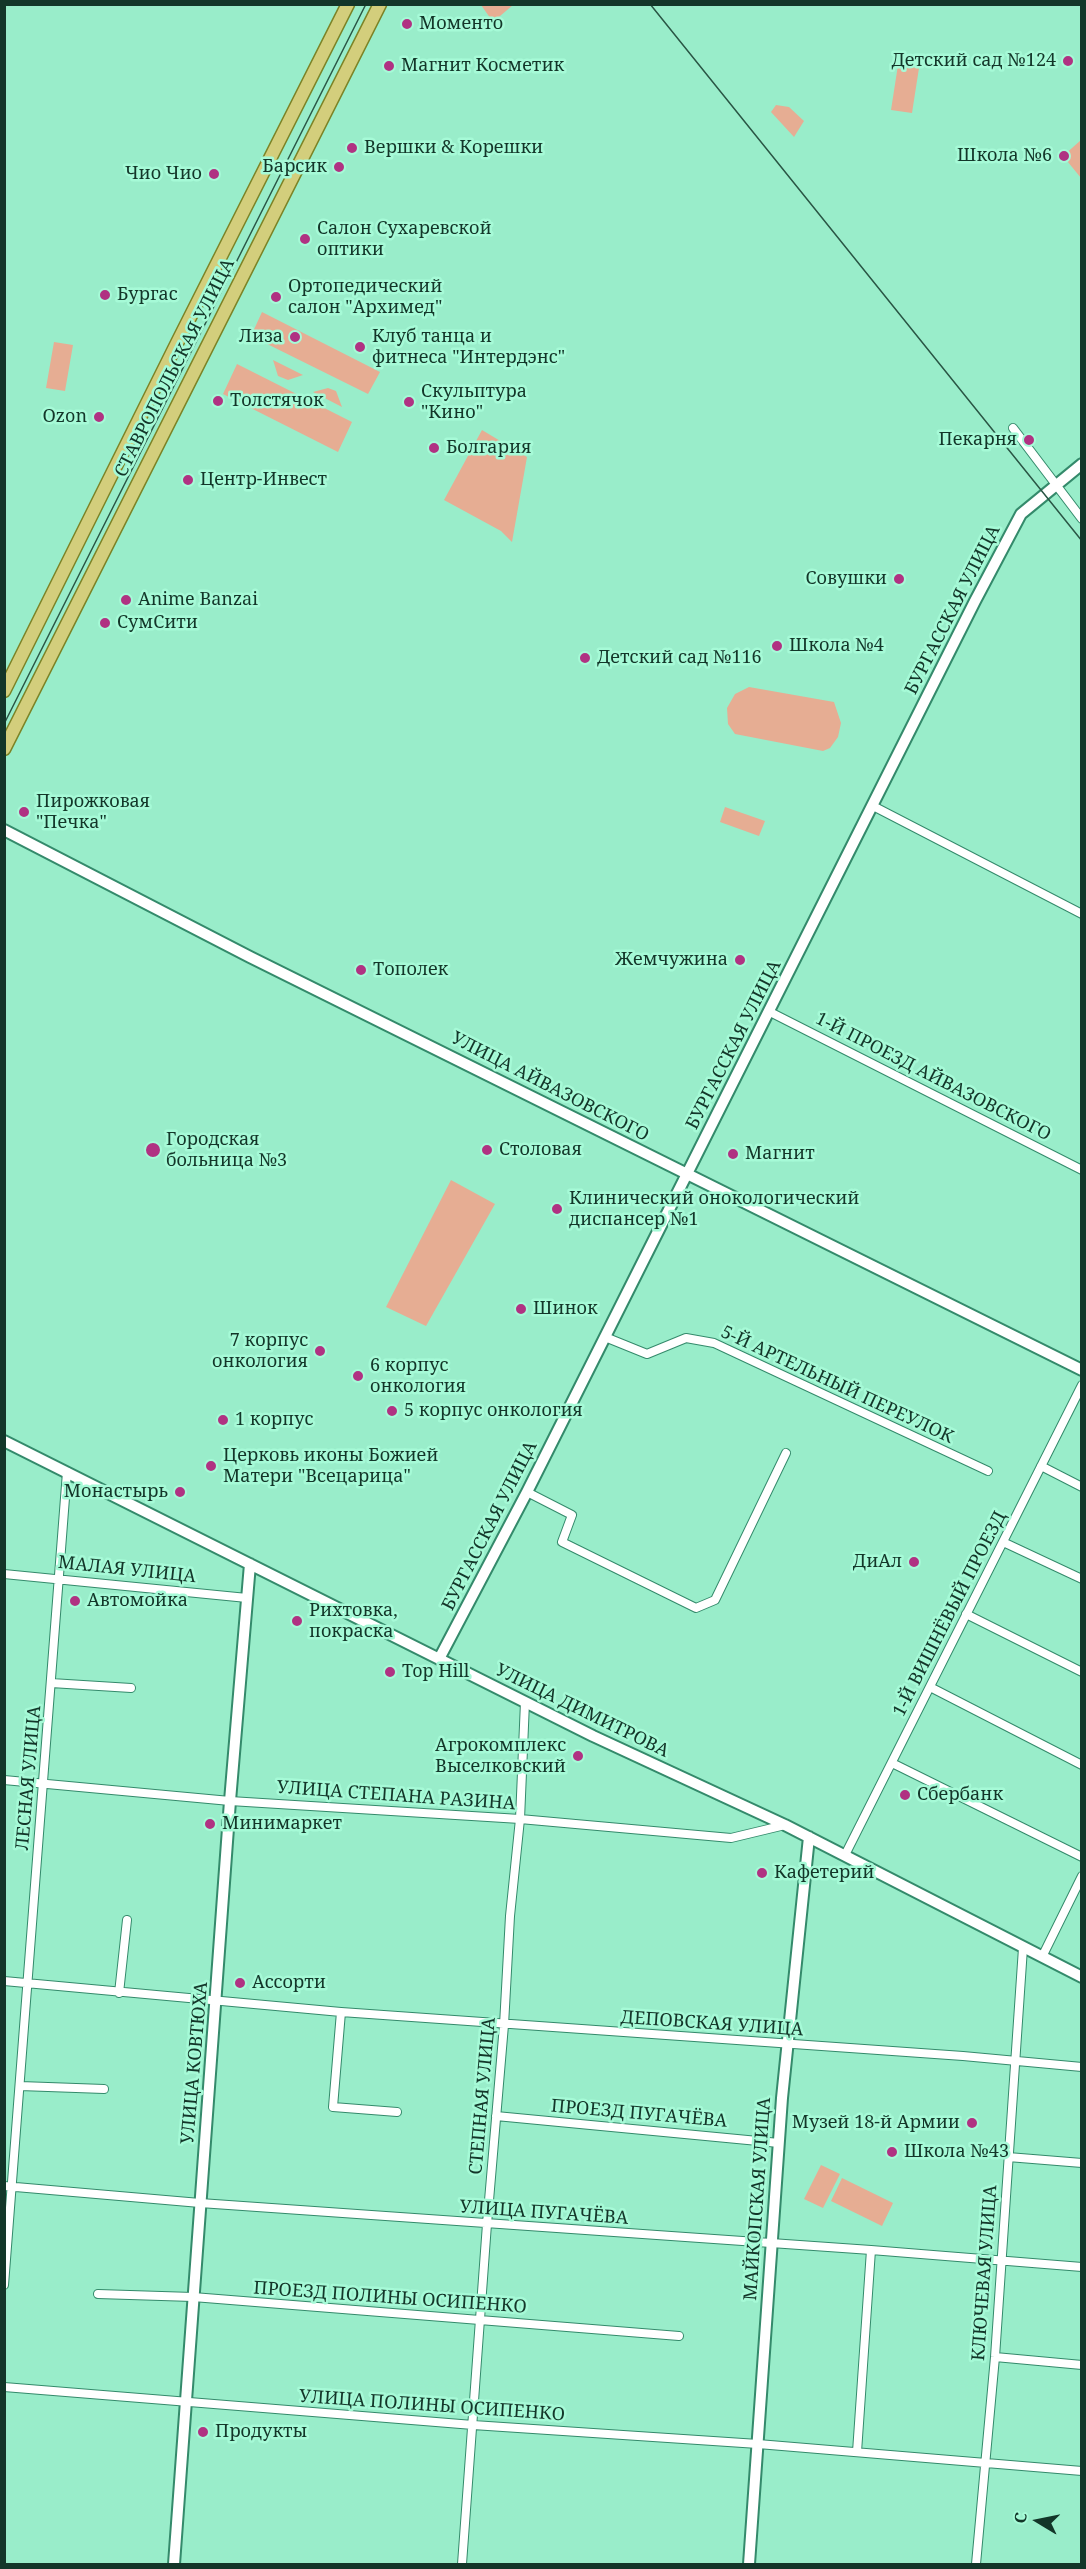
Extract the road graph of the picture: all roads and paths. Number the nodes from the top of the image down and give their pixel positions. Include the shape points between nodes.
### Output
1 (348, 4) edge
2 (380, 4) edge
3 (1013, 428) dead end
4 (1082, 464) edge
5 (1057, 484) junction
6 (1082, 519) edge
7 (4, 691) edge
8 (4, 749) edge
9 (873, 806) junction
10 (4, 830) edge
11 (1082, 914) edge
12 (770, 1012) junction
13 (1082, 1170) edge
14 (687, 1174) junction
15 (605, 1337) junction
16 (1082, 1370) edge
17 (1082, 1385) edge
18 (4, 1441) edge
19 (786, 1453) dead end
20 (1041, 1466) junction
21 (987, 1471) dead end
22 (67, 1472) junction
23 (1082, 1487) edge
24 (527, 1492) junction
25 (1003, 1542) junction
26 (250, 1564) junction
27 (4, 1574) edge
28 (60, 1578) junction
29 (1082, 1579) edge
30 (247, 1598) junction
31 (966, 1614) junction
32 (439, 1659) junction
33 (1082, 1672) edge
34 (51, 1683) junction
35 (930, 1687) junction
36 (131, 1688) dead end
37 (525, 1702) junction
38 (892, 1763) junction
39 (1082, 1765) edge
40 (4, 1780) edge
41 (44, 1783) junction
42 (230, 1801) junction
43 (520, 1819) junction
44 (785, 1826) junction
45 (809, 1837) junction
46 (845, 1855) junction
47 (1082, 1857) edge
48 (1082, 1876) edge
49 (127, 1920) dead end
50 (1023, 1948) junction
51 (1042, 1957) junction
52 (1082, 1977) edge
53 (4, 1982) edge
54 (27, 1983) junction
55 (120, 1993) junction
56 (216, 2001) junction
57 (341, 2012) junction
58 (504, 2025) junction
59 (787, 2043) junction
60 (1014, 2061) junction
61 (1082, 2067) edge
62 (20, 2086) junction
63 (104, 2089) dead end
64 (397, 2112) dead end
65 (496, 2116) junction
66 (779, 2143) junction
67 (1008, 2157) junction
68 (1082, 2163) edge
69 (8, 2187) edge
70 (200, 2203) junction
71 (487, 2224) junction
72 (771, 2244) junction
73 (871, 2250) junction
74 (1001, 2260) junction
75 (1082, 2267) edge
76 (4, 2285) edge
77 (98, 2294) dead end
78 (193, 2297) junction
79 (481, 2319) junction
80 (679, 2336) dead end
81 (994, 2357) junction
82 (1082, 2365) edge
83 (4, 2386) edge
84 (185, 2401) junction
85 (474, 2425) junction
86 (758, 2444) junction
87 (857, 2452) junction
88 (985, 2463) junction
89 (1082, 2471) edge
90 (174, 2565) edge
91 (462, 2565) edge
92 (748, 2565) edge
93 (976, 2565) edge

1 - 7 main road, СТАВРОПОЛЬСКАЯ УЛИЦА
2 - 8 main road, СТАВРОПОЛЬСКАЯ УЛИЦА
3 - 5 street
4 - 5 street, БУРГАССКАЯ УЛИЦА
5 - 6 street
5 - 9 street, БУРГАССКАЯ УЛИЦА via 1021,514
9 - 11 street
9 - 12 street, БУРГАССКАЯ УЛИЦА
10 - 14 street, УЛИЦА АЙВАЗОВСКОГО
12 - 13 street, 1-Й ПРОЕЗД АЙВАЗОВСКОГО
12 - 14 street, БУРГАССКАЯ УЛИЦА
14 - 15 street, БУРГАССКАЯ УЛИЦА
14 - 16 street, УЛИЦА АЙВАЗОВСКОГО
15 - 21 street, 5-Й АРТЕЛЬНЫЙ ПЕРЕУЛОК via 647,1353 686,1338 714,1343
15 - 24 street, БУРГАССКАЯ УЛИЦА
17 - 20 street, 1-Й ВИШНЁВЫЙ ПРОЕЗД
18 - 22 street, УЛИЦА ДИМИТРОВА
19 - 24 street via 715,1600 696,1608 562,1542 572,1515
20 - 23 street
20 - 25 street, 1-Й ВИШНЁВЫЙ ПРОЕЗД
22 - 26 street, УЛИЦА ДИМИТРОВА
22 - 28 street, ЛЕСНАЯ УЛИЦА
24 - 32 street, БУРГАССКАЯ УЛИЦА
25 - 29 street
25 - 31 street, 1-Й ВИШНЁВЫЙ ПРОЕЗД
26 - 30 street, УЛИЦА КОВТЮХА
26 - 32 street, УЛИЦА ДИМИТРОВА
27 - 28 street, МАЛАЯ УЛИЦА
28 - 30 street, МАЛАЯ УЛИЦА
28 - 34 street, ЛЕСНАЯ УЛИЦА
30 - 42 street, УЛИЦА КОВТЮХА
31 - 33 street
31 - 35 street, 1-Й ВИШНЁВЫЙ ПРОЕЗД
32 - 37 street, УЛИЦА ДИМИТРОВА
34 - 36 street
34 - 41 street, ЛЕСНАЯ УЛИЦА
35 - 38 street, 1-Й ВИШНЁВЫЙ ПРОЕЗД
35 - 39 street
37 - 43 street, СТЕПНАЯ УЛИЦА
37 - 44 street, УЛИЦА ДИМИТРОВА
38 - 46 street, 1-Й ВИШНЁВЫЙ ПРОЕЗД
38 - 47 street
40 - 41 street, УЛИЦА СТЕПАНА РАЗИНА
41 - 42 street, УЛИЦА СТЕПАНА РАЗИНА
41 - 54 street, ЛЕСНАЯ УЛИЦА
42 - 43 street, УЛИЦА СТЕПАНА РАЗИНА
42 - 56 street, УЛИЦА КОВТЮХА
43 - 44 street, УЛИЦА СТЕПАНА РАЗИНА via 731,1838
43 - 58 street, СТЕПНАЯ УЛИЦА
44 - 45 street, УЛИЦА ДИМИТРОВА
45 - 46 street, УЛИЦА ДИМИТРОВА
45 - 59 street, МАЙКОПСКАЯ УЛИЦА
46 - 50 street, УЛИЦА ДИМИТРОВА
48 - 51 street
49 - 55 street
50 - 51 street, УЛИЦА ДИМИТРОВА
50 - 60 street, КЛЮЧЕВАЯ УЛИЦА
51 - 52 street, УЛИЦА ДИМИТРОВА
53 - 54 street, ДЕПОВСКАЯ УЛИЦА
54 - 55 street, ДЕПОВСКАЯ УЛИЦА
54 - 62 street, ЛЕСНАЯ УЛИЦА
55 - 56 street, ДЕПОВСКАЯ УЛИЦА
56 - 57 street, ДЕПОВСКАЯ УЛИЦА
56 - 70 street, УЛИЦА КОВТЮХА
57 - 58 street, ДЕПОВСКАЯ УЛИЦА
57 - 64 street via 333,2107
58 - 59 street, ДЕПОВСКАЯ УЛИЦА
58 - 65 street, СТЕПНАЯ УЛИЦА
59 - 60 street, ДЕПОВСКАЯ УЛИЦА
59 - 66 street, МАЙКОПСКАЯ УЛИЦА
60 - 61 street, ДЕПОВСКАЯ УЛИЦА
60 - 67 street, КЛЮЧЕВАЯ УЛИЦА
62 - 63 street
62 - 69 street, ЛЕСНАЯ УЛИЦА
65 - 66 street, ПРОЕЗД ПУГАЧЁВА
65 - 71 street, СТЕПНАЯ УЛИЦА
66 - 72 street, МАЙКОПСКАЯ УЛИЦА
67 - 68 street
67 - 74 street, КЛЮЧЕВАЯ УЛИЦА
69 - 70 street, УЛИЦА ПУГАЧЁВА
69 - 76 street, ЛЕСНАЯ УЛИЦА
70 - 71 street, УЛИЦА ПУГАЧЁВА
70 - 78 street, УЛИЦА КОВТЮХА
71 - 72 street, УЛИЦА ПУГАЧЁВА
71 - 79 street, СТЕПНАЯ УЛИЦА
72 - 73 street, УЛИЦА ПУГАЧЁВА
72 - 86 street, МАЙКОПСКАЯ УЛИЦА
73 - 74 street, УЛИЦА ПУГАЧЁВА
73 - 87 street
74 - 75 street, УЛИЦА ПУГАЧЁВА
74 - 81 street, КЛЮЧЕВАЯ УЛИЦА
77 - 78 street, ПРОЕЗД ПОЛИНЫ ОСИПЕНКО
78 - 79 street, ПРОЕЗД ПОЛИНЫ ОСИПЕНКО
78 - 84 street, УЛИЦА КОВТЮХА
79 - 80 street, ПРОЕЗД ПОЛИНЫ ОСИПЕНКО
79 - 85 street, СТЕПНАЯ УЛИЦА
81 - 82 street
81 - 88 street, КЛЮЧЕВАЯ УЛИЦА
83 - 84 street, УЛИЦА ПОЛИНЫ ОСИПЕНКО
84 - 85 street, УЛИЦА ПОЛИНЫ ОСИПЕНКО
84 - 90 street, УЛИЦА КОВТЮХА
85 - 86 street, УЛИЦА ПОЛИНЫ ОСИПЕНКО
85 - 91 street, СТЕПНАЯ УЛИЦА
86 - 87 street, УЛИЦА ПОЛИНЫ ОСИПЕНКО
86 - 92 street, МАЙКОПСКАЯ УЛИЦА
87 - 88 street, УЛИЦА ПОЛИНЫ ОСИПЕНКО
88 - 89 street, УЛИЦА ПОЛИНЫ ОСИПЕНКО
88 - 93 street, КЛЮЧЕВАЯ УЛИЦА

